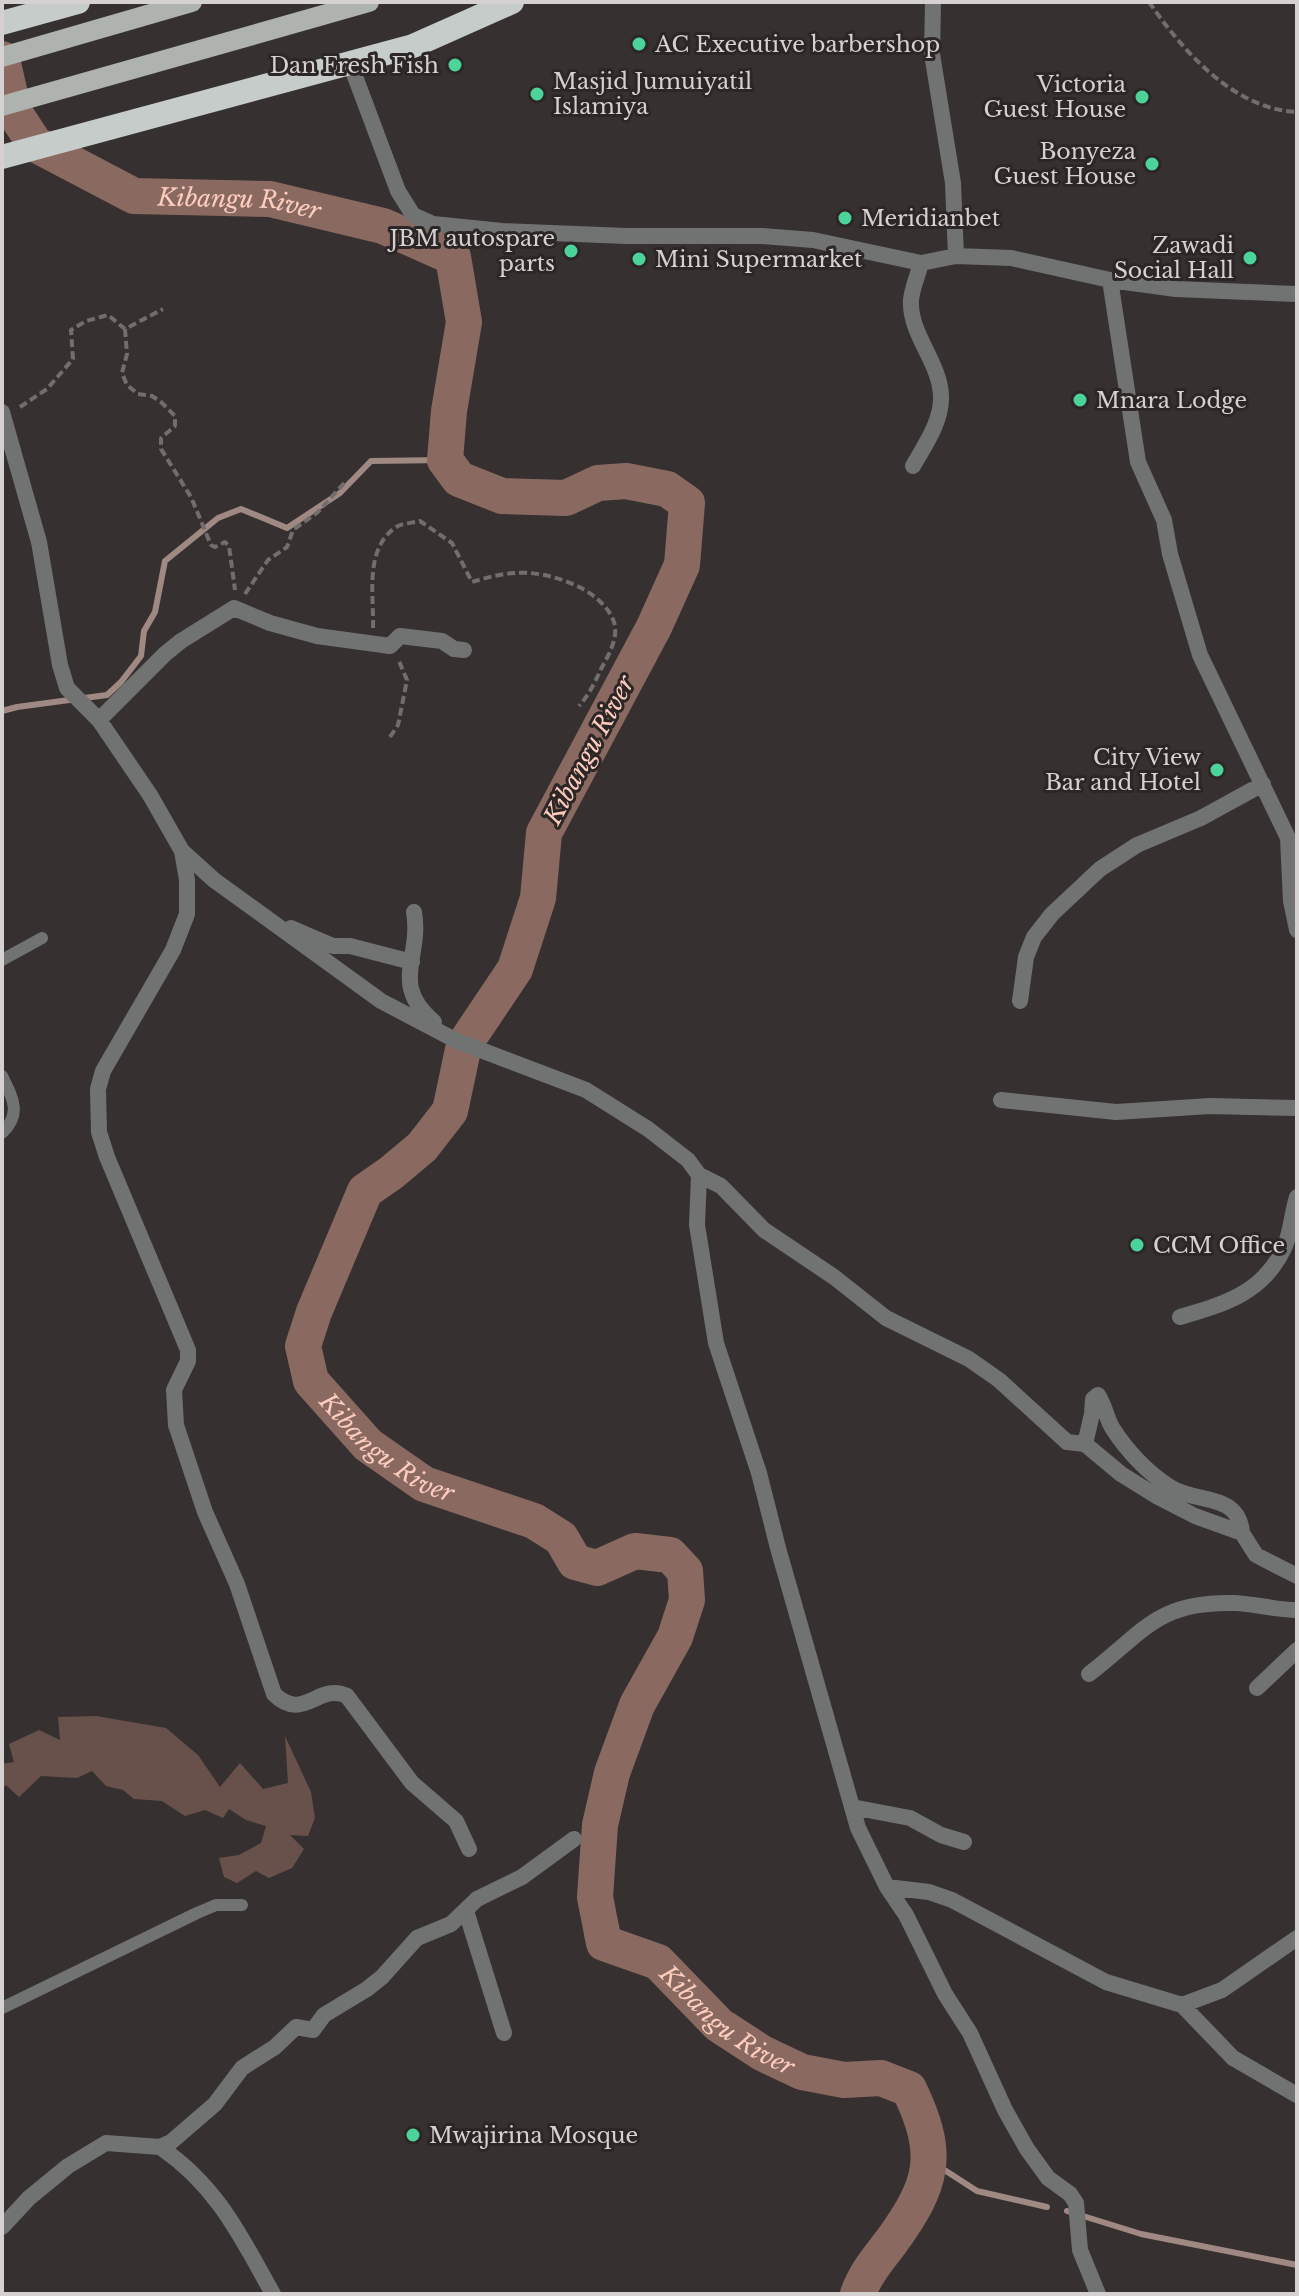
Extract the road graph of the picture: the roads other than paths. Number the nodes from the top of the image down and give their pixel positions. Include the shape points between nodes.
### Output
1 (78, 2) edge
2 (192, 2) edge
3 (512, 2) edge
4 (933, 2) edge
5 (361, 4) edge
6 (2, 23) edge
7 (2, 57) edge
8 (350, 63) junction
9 (2, 106) edge
10 (2, 157) edge
11 (956, 256) junction
12 (921, 263) junction
13 (1110, 280) junction
14 (1297, 294) edge
15 (2, 413) edge
16 (913, 466) dead end
17 (464, 650) dead end
18 (99, 720) junction
19 (1263, 784) junction
20 (182, 851) junction
21 (414, 912) dead end
22 (264, 916) junction
23 (1297, 930) edge
24 (42, 938) dead end
25 (2, 960) edge
26 (412, 962) junction
27 (1020, 1001) dead end
28 (457, 1041) junction
29 (2, 1076) edge
30 (1001, 1100) dead end
31 (1297, 1108) edge
32 (2, 1133) edge
33 (699, 1175) junction
34 (1297, 1197) edge
35 (1180, 1317) dead end
36 (1085, 1444) junction
37 (1242, 1533) junction
38 (1297, 1576) edge
39 (1297, 1610) edge
40 (1297, 1650) edge
41 (1089, 1674) dead end
42 (1257, 1688) dead end
43 (852, 1807) junction
44 (574, 1839) dead end
45 (964, 1842) dead end
46 (469, 1849) dead end
47 (887, 1887) junction
48 (242, 1905) dead end
49 (466, 1911) junction
50 (1297, 1938) edge
51 (1182, 2005) junction
52 (2, 2008) edge
53 (504, 2033) dead end
54 (1297, 2095) edge
55 (160, 2147) junction
56 (2, 2227) edge
57 (273, 2294) edge
58 (1098, 2294) edge

1 - 6 highway
2 - 7 main road
3 - 8 highway via 413,46
4 - 11 street via 932,54 953,183
5 - 9 main road
8 - 10 highway
8 - 12 street via 398,191 413,215 433,224 626,236 775,237
11 - 12 street
11 - 13 street via 1011,258
12 - 16 street via 912,310 942,397 929,439
13 - 14 street via 1176,289
13 - 19 street via 1138,462 1164,520 1200,655
15 - 18 street via 39,542 67,688
17 - 18 street via 442,641 400,636 390,646 352,642 298,631 234,608 181,641
18 - 20 street
19 - 23 street via 1288,838
19 - 27 street via 1137,845 1100,869 1034,937
20 - 22 street
20 - 46 street via 187,914 158,980 103,1071 98,1089 99,1132 188,1350 174,1390 176,1425 205,1512 237,1584 269,1686 288,1704 306,1704 335,1692 347,1696 412,1783 456,1821
21 - 26 street
22 - 26 street via 333,946
22 - 28 street via 381,1001
24 - 25 lane
26 - 28 street via 409,984 419,1008
28 - 33 street via 586,1090 648,1129
29 - 32 lane via 15,1101 11,1125
30 - 31 street via 1116,1112
33 - 36 street via 721,1186 764,1230 886,1318 969,1359 1067,1442
33 - 43 street via 697,1225 716,1343 759,1473
34 - 35 street via 1285,1245 1270,1272 1246,1294
36 - 37 street via 1158,1497
36 - 37 street via 1098,1395 1112,1428 1149,1470 1186,1496 1234,1509
37 - 38 street via 1256,1555
39 - 41 street via 1240,1603 1171,1610
40 - 42 street
43 - 45 street via 910,1818
43 - 47 street
44 - 49 street
47 - 51 street via 952,1900 1106,1982
47 - 58 street via 970,2033 1027,2149 1076,2203 1080,2250
48 - 52 lane via 216,1905 197,1913
49 - 53 street
49 - 55 street via 451,1924 417,1938 382,1977 324,2015 313,2030 296,2027 242,2068 215,2104
50 - 51 street via 1222,1990
51 - 54 street via 1233,2058
55 - 56 street via 106,2143 68,2166
55 - 57 street via 208,2188

